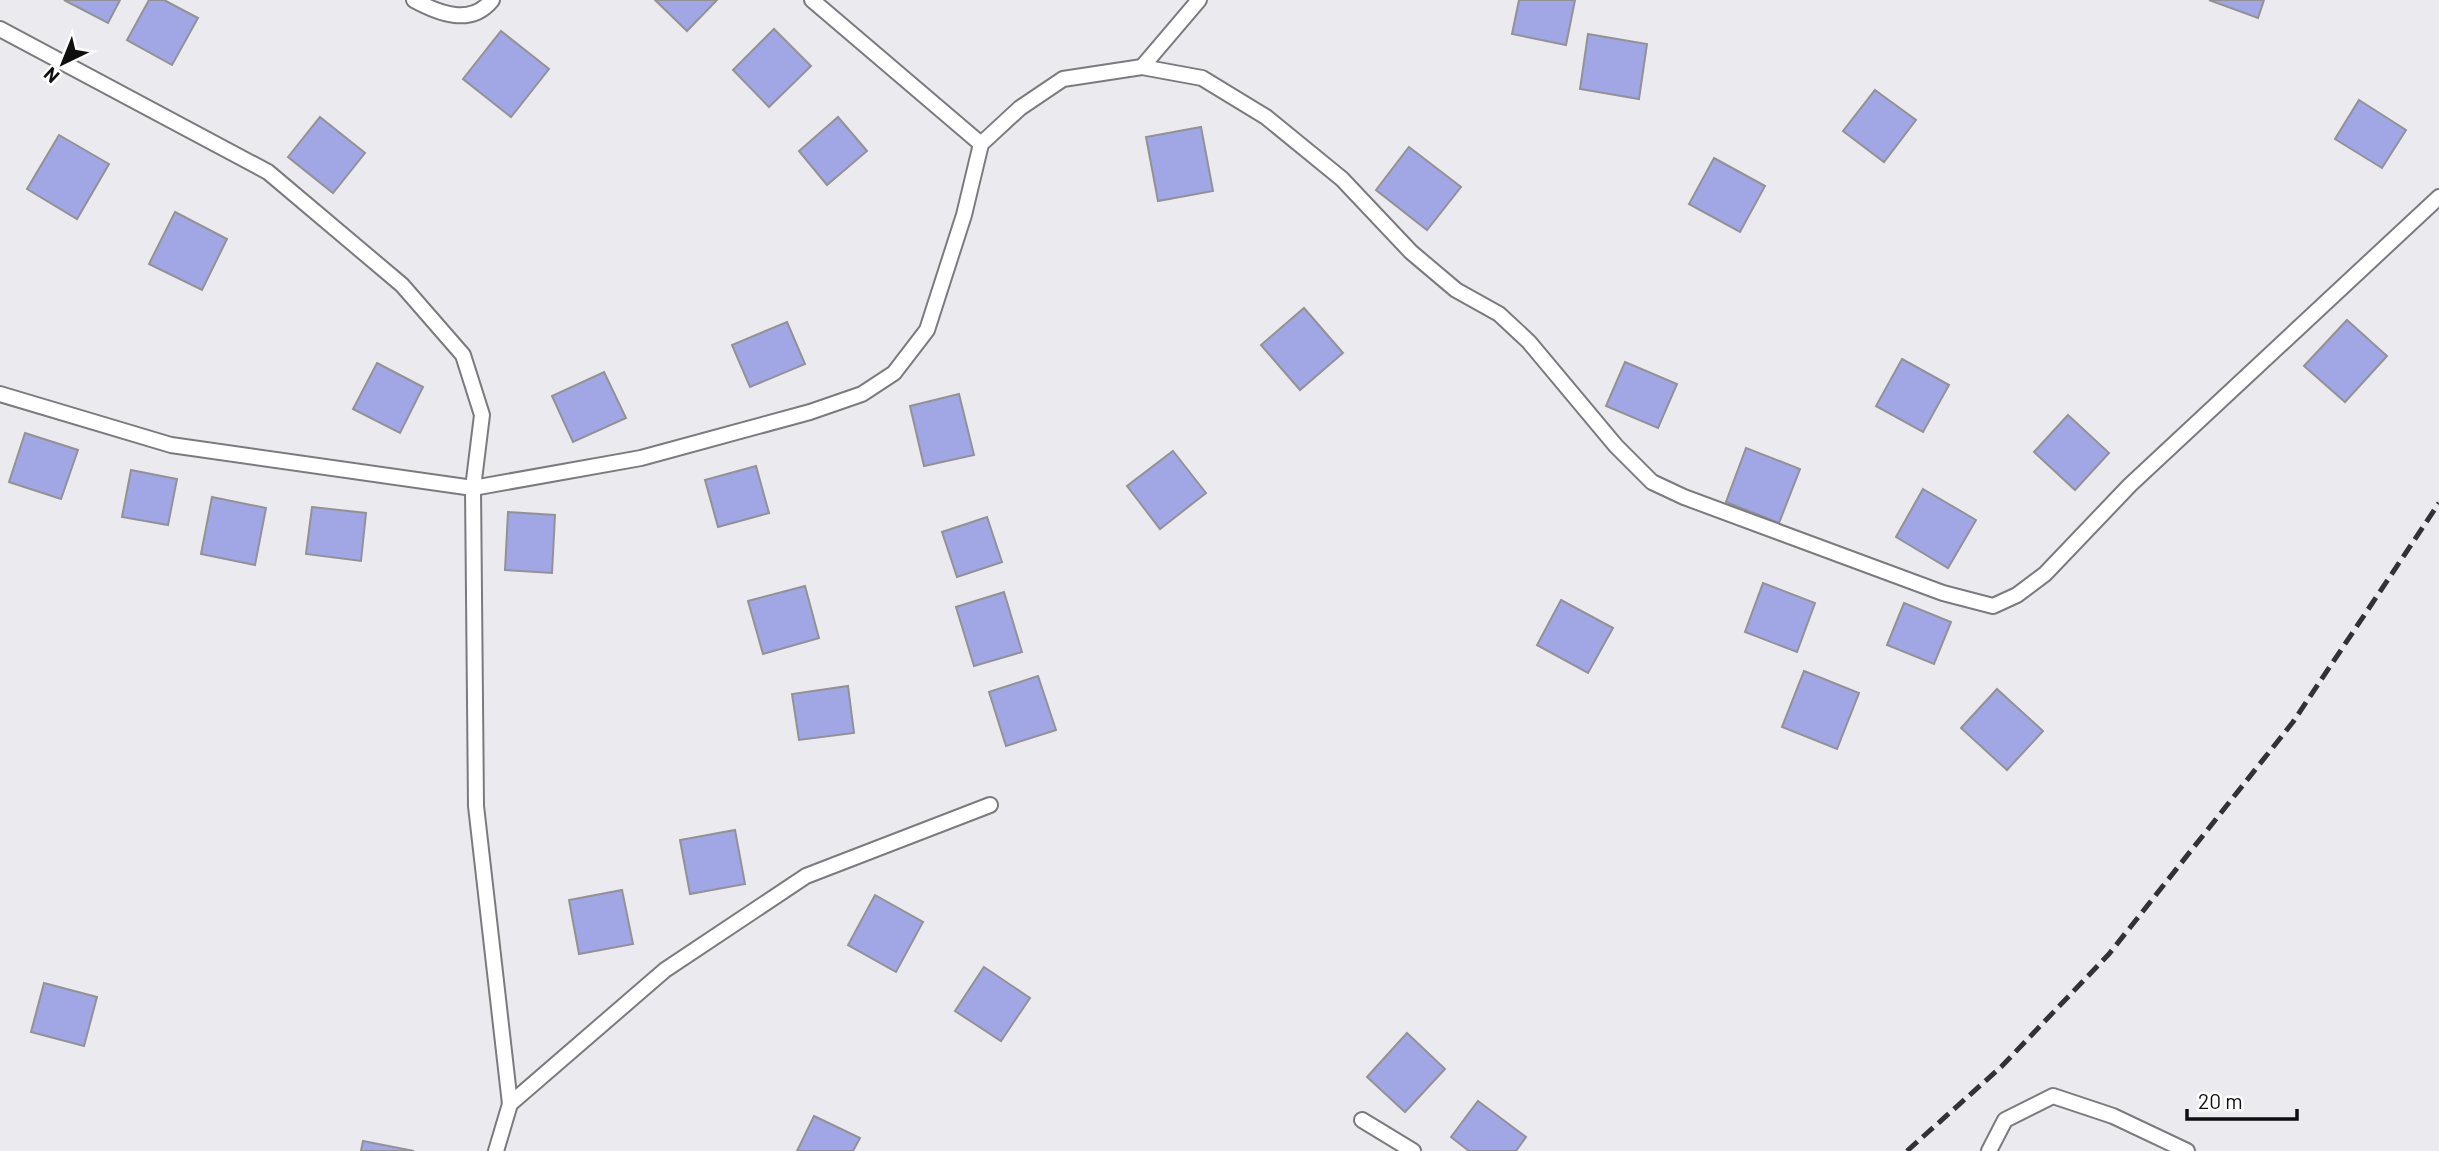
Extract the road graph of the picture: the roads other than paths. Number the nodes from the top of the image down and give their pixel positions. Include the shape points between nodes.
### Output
1 (414, 0) edge
2 (492, 0) edge
3 (811, 0) edge
4 (1199, 0) edge
5 (0, 29) edge
6 (1142, 67) junction
7 (981, 144) junction
8 (2439, 197) edge
9 (0, 394) edge
10 (474, 488) junction
11 (990, 805) dead end
12 (510, 1104) junction
13 (1362, 1120) dead end
14 (496, 1151) edge
15 (1413, 1151) edge
16 (1989, 1151) edge
17 (2187, 1151) edge

1 - 2 lane via 451,16 466,17 485,9
3 - 7 lane
4 - 6 lane
5 - 10 lane via 268,172 402,285 463,355 482,415
6 - 7 lane via 1063,79 1020,108
6 - 8 lane via 1202,78 1266,117 1332,171 1411,253 1456,290 1499,314 1529,342 1652,482 1942,593 1993,606 2045,574 2130,485
7 - 10 lane via 927,330 894,373 862,394 810,412 641,458
9 - 10 lane via 171,445
10 - 12 lane via 476,806
11 - 12 lane via 806,876 665,971
12 - 14 lane
13 - 15 lane
16 - 17 lane via 2004,1120 2053,1097 2113,1115

